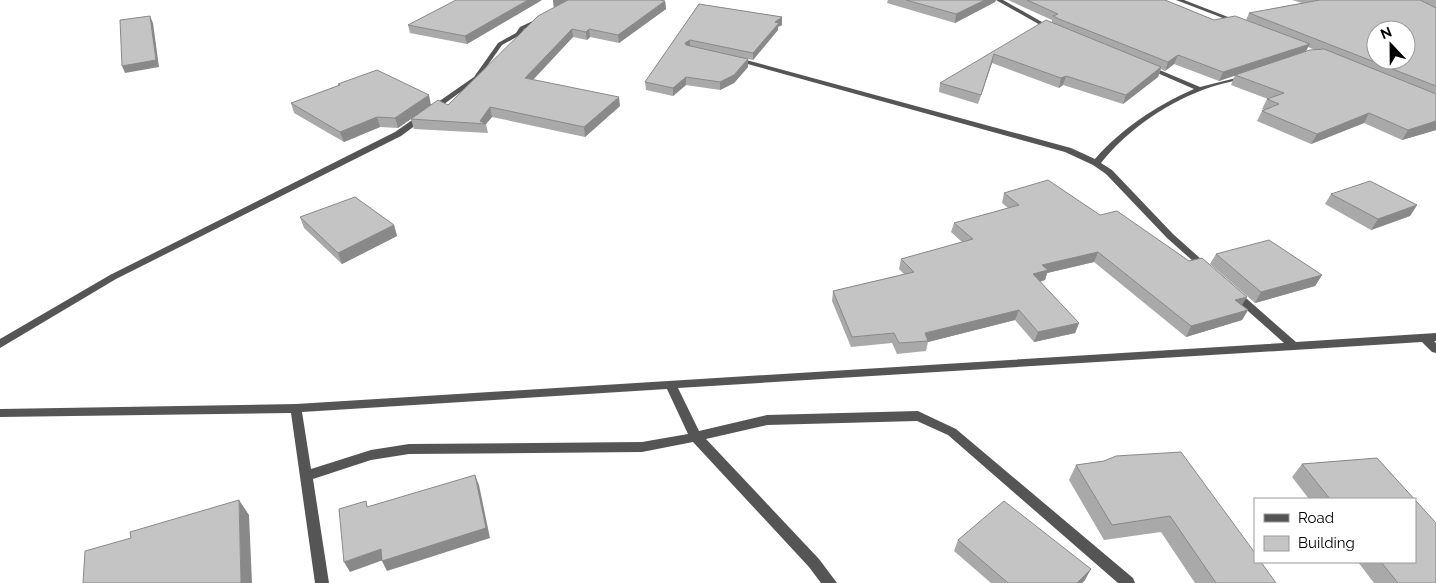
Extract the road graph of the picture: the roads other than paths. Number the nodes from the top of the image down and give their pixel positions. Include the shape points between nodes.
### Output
1 (999, 0) edge
2 (1179, 0) edge
3 (546, 16) edge
4 (1242, 24) edge
5 (1062, 34) edge
6 (729, 58) edge
7 (1144, 66) edge
8 (1257, 72) edge
9 (1199, 89) junction
10 (1096, 163) junction
11 (1214, 275) edge
12 (1228, 288) edge
13 (1430, 337) edge
14 (0, 344) edge
15 (1294, 346) junction
16 (1436, 349) edge
17 (671, 385) junction
18 (296, 408) junction
19 (0, 413) edge
20 (696, 437) junction
21 (306, 476) junction
22 (322, 583) edge
23 (830, 583) edge
24 (1128, 583) edge

1 - 5 street
2 - 4 street
3 - 14 street via 500,44 476,78 398,134 113,277
6 - 10 street via 1068,150
7 - 9 street
8 - 9 street
9 - 10 street via 1155,113 1109,146
10 - 11 street
12 - 15 street
13 - 15 street
13 - 16 street
15 - 17 street
17 - 18 street
17 - 20 street
18 - 19 street
18 - 21 street
20 - 21 street via 642,447 409,449 371,455
20 - 23 street
20 - 24 street via 767,420 918,416 952,432
21 - 22 street

